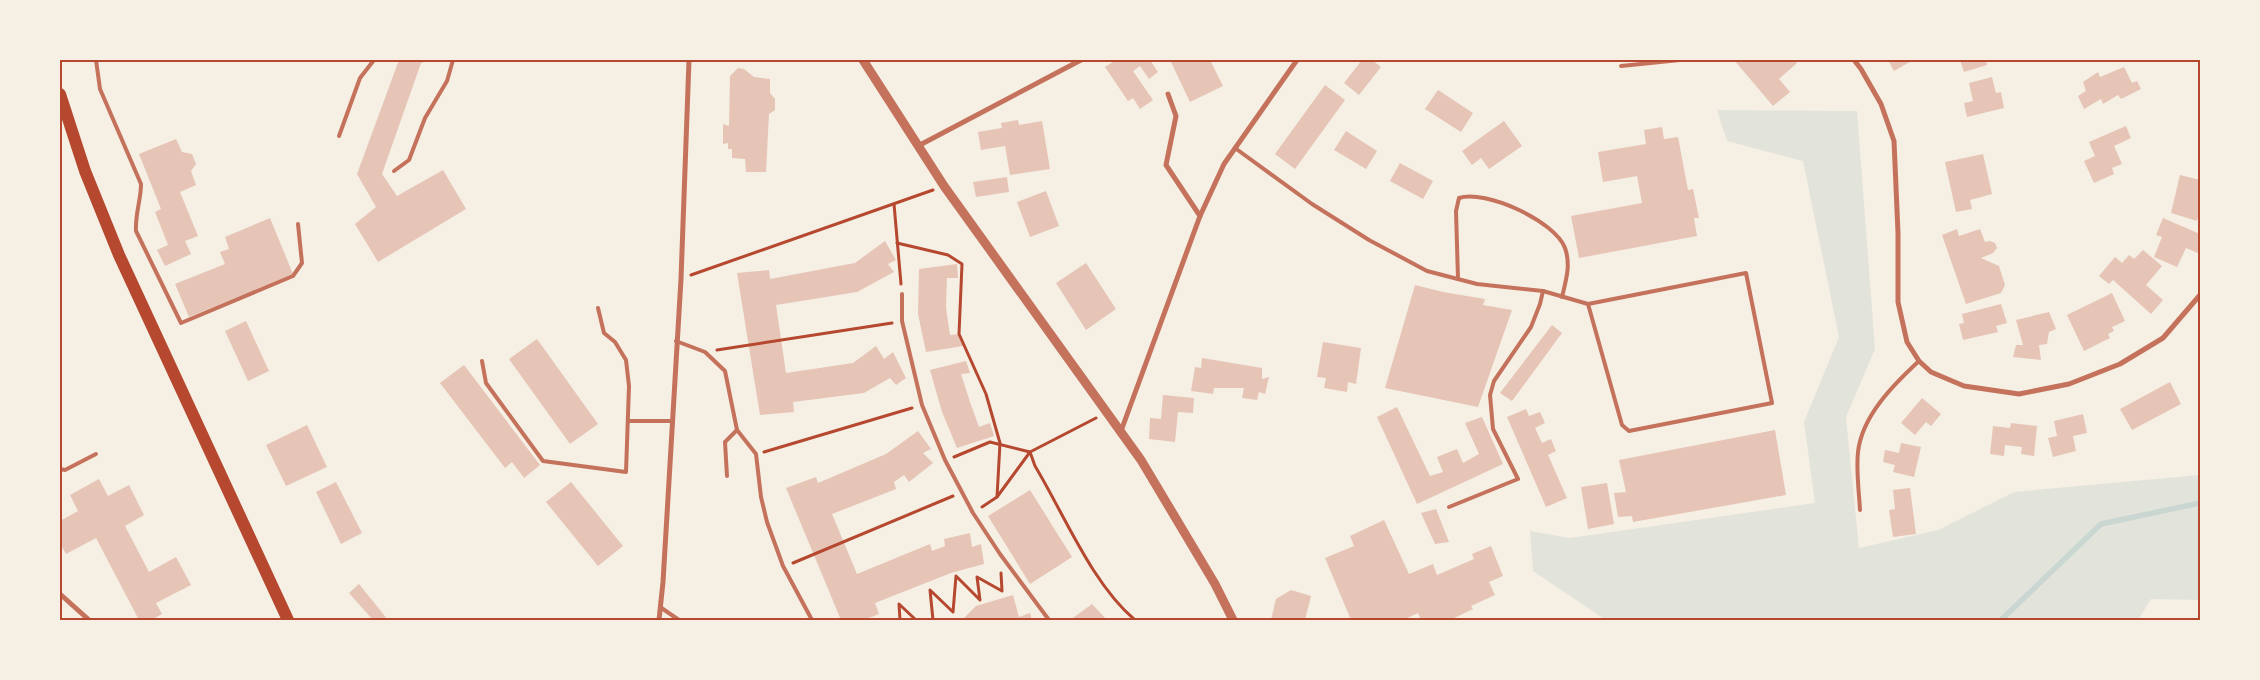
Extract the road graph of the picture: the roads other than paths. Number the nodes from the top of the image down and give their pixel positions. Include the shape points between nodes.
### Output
1 (96, 60) edge
2 (374, 60) edge
3 (453, 60) edge
4 (688, 60) edge
5 (862, 60) edge
6 (1081, 60) edge
7 (1297, 60) edge
8 (1680, 60) edge
9 (1854, 60) edge
10 (1621, 66) dead end
11 (60, 94) edge
12 (1168, 94) dead end
13 (339, 136) dead end
14 (917, 146) junction
15 (1235, 148) junction
16 (394, 171) dead end
17 (1200, 216) junction
18 (298, 224) dead end
19 (1458, 279) junction
20 (1543, 291) junction
21 (902, 294) road end
22 (2200, 295) edge
23 (1562, 297) junction
24 (1588, 304) junction
25 (598, 308) dead end
26 (676, 340) junction
27 (482, 361) dead end
28 (1919, 361) junction
29 (629, 421) junction
30 (672, 421) junction
31 (737, 430) junction
32 (1121, 431) junction
33 (96, 454) dead end
34 (60, 469) edge
35 (727, 476) dead end
36 (1449, 507) dead end
37 (1860, 510) dead end
38 (60, 594) edge
39 (660, 607) junction
40 (89, 620) edge
41 (288, 620) edge
42 (659, 620) edge
43 (678, 620) edge
44 (812, 620) edge
45 (1049, 620) edge
46 (1232, 620) edge

1 - 18 lane via 100,89 141,184 136,231 181,322 294,276 302,263
2 - 13 lane via 360,78
3 - 16 lane via 409,160
4 - 26 street
5 - 14 street
6 - 14 street
7 - 15 street
8 - 10 lane
9 - 28 street via 1881,104 1894,141 1898,302 1907,342
11 - 41 main road via 85,171 119,255
12 - 17 street via 1176,116 1166,165
14 - 32 street
15 - 17 street
15 - 19 lane via 1312,204 1369,240 1427,271
17 - 32 street
19 - 20 lane
19 - 23 lane via 1456,211 1459,198 1469,194 1525,212 1548,228 1565,246 1569,268
20 - 23 lane
20 - 36 lane via 1532,327 1494,381 1490,394 1493,429 1518,479
21 - 45 lane via 902,321 922,405 945,460 973,513
22 - 28 street via 2163,338 2120,364 2069,384 2019,394 1964,386 1931,372
23 - 24 lane
24 - 24 lane via 1746,273 1772,403 1629,431 1622,424
25 - 29 lane via 604,333 626,360
26 - 30 street
26 - 31 lane via 705,352 725,371
27 - 29 lane via 486,383 543,461 626,472
28 - 37 lane via 1871,415 1861,434 1858,454
29 - 30 lane
30 - 39 street
31 - 35 lane via 725,442
31 - 44 lane via 756,454 766,518 783,566
32 - 46 street via 1164,496
33 - 34 lane via 65,470
38 - 40 street
39 - 42 street
39 - 43 lane

